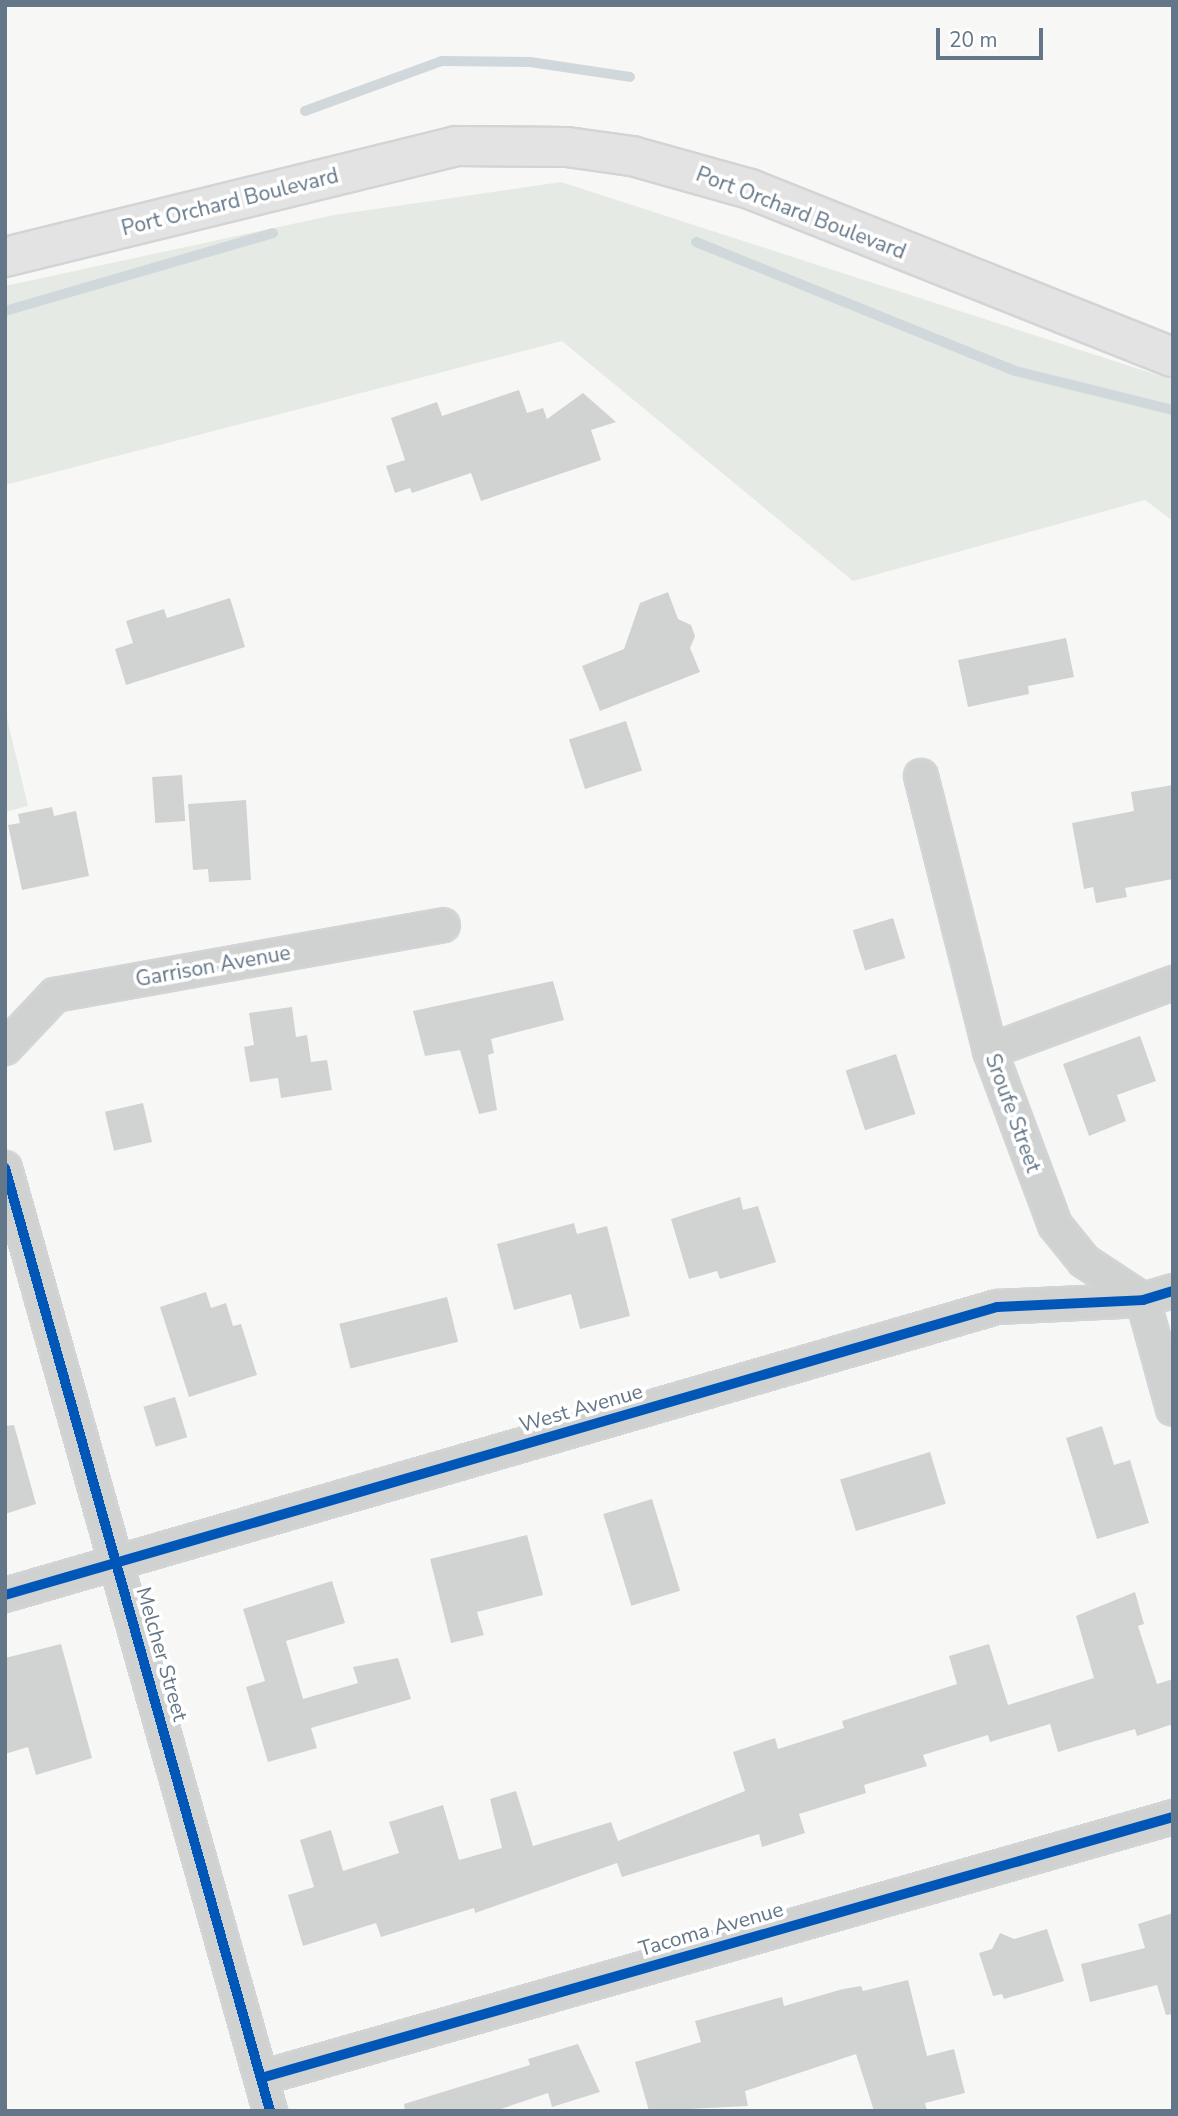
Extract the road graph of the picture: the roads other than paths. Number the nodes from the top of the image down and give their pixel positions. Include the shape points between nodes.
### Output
1 (5, 257) edge
2 (1173, 357) edge
3 (921, 776) dead end
4 (443, 925) dead end
5 (1173, 983) edge
6 (5, 1048) edge
7 (990, 1051) junction
8 (5, 1168) edge
9 (1173, 1291) edge
10 (1143, 1300) junction
11 (1173, 1409) edge
12 (116, 1563) junction
13 (5, 1595) edge
14 (1173, 1817) edge
15 (261, 2078) junction
16 (270, 2111) edge

1 - 2 main road, Port Orchard Boulevard via 456,146 567,147 632,156 750,189
3 - 7 street, Sroufe Street
4 - 6 street, Garrison Avenue via 55,995
5 - 7 street
7 - 10 street, Sroufe Street via 1055,1225 1084,1261
8 - 12 street, Melcher Street
9 - 10 street, West Avenue
10 - 11 street
10 - 12 street, West Avenue via 997,1307
12 - 13 street, West Avenue
12 - 15 street, Melcher Street
14 - 15 street, Tacoma Avenue
15 - 16 street, Melcher Street

